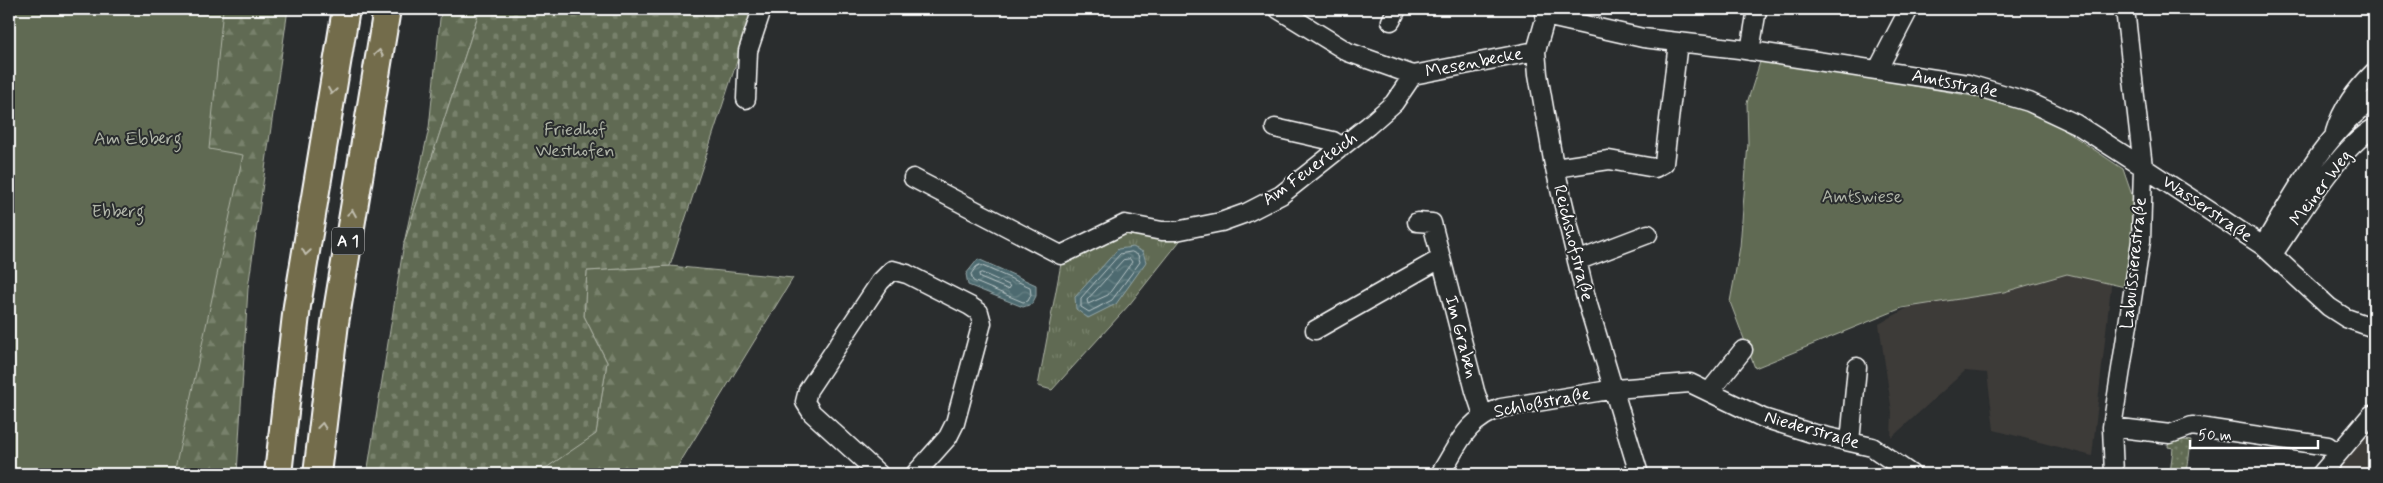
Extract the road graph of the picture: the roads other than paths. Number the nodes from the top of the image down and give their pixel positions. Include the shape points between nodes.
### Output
1 (346, 9) edge
2 (387, 9) edge
3 (762, 9) edge
4 (1278, 9) edge
5 (1757, 9) edge
6 (1909, 9) edge
7 (2125, 9) edge
8 (1546, 12) edge
9 (1678, 42) junction
10 (1536, 51) junction
11 (1750, 51) junction
12 (1878, 70) junction
13 (2374, 72) edge
14 (1413, 75) junction
15 (746, 99) dead end
16 (2374, 99) edge
17 (1275, 128) dead end
18 (2374, 128) edge
19 (2333, 137) junction
20 (1342, 147) junction
21 (2143, 167) junction
22 (1555, 168) junction
23 (913, 178) dead end
24 (1417, 222) dead end
25 (1648, 234) dead end
26 (2268, 250) junction
27 (1440, 259) junction
28 (1577, 261) junction
29 (2374, 328) edge
30 (1315, 330) dead end
31 (1743, 350) dead end
32 (1857, 367) dead end
33 (1615, 389) junction
34 (1709, 392) junction
35 (1483, 415) junction
36 (2371, 415) dead end
37 (2112, 427) junction
38 (1850, 442) junction
39 (2338, 454) junction
40 (278, 474) edge
41 (317, 474) edge
42 (879, 474) edge
43 (915, 474) edge
44 (1440, 474) edge
45 (1639, 474) edge
46 (1911, 474) edge
47 (2114, 474) edge
48 (2321, 474) edge

1 -> 40 highway, A 1 via 297,306
41 -> 2 highway, A 1 via 336,314
3 - 15 street via 748,51
4 - 14 street, Mesenbecke via 1348,52
5 - 11 street
6 - 12 street
7 - 21 street, Labuissierestraße
8 - 9 street, Amtsstraße via 1634,37
8 - 10 street, Reichshofstraße
9 - 11 street, Amtsstraße
9 - 22 street via 1664,163 1655,168 1609,160
10 - 14 street, Mesenbecke
10 - 22 street, Reichshofstraße
11 - 12 street, Amtsstraße
12 - 21 street, Amtsstraße via 1968,84 2029,102 2076,124
13 - 19 street, Wasserstraße via 2340,114
14 - 20 street, Am Feuerteich via 1394,103
16 - 19 street, Wasserstraße
17 - 20 street via 1333,141
18 - 26 street, Meiner Weg via 2334,166
19 - 26 street, Wasserstraße via 2310,169
20 - 23 street, Am Feuerteich via 1280,195 1246,213 1222,222 1176,231 1125,224 1061,255
21 - 26 street, Wasserstraße
21 - 37 street, Labuissierestraße via 2140,241
22 - 28 street, Reichshofstraße
24 - 27 street, Im Graben via 1432,224
25 - 28 street
26 - 29 street via 2329,307 2346,318
27 - 30 street
27 - 35 street, Im Graben
28 - 33 street, Reichshofstraße
31 - 34 street
32 - 38 street
33 - 34 street, Niederstraße via 1690,382
33 - 35 street, Schloßstraße via 1501,408
33 - 45 street, Reichshofstraße
34 - 38 street, Niederstraße via 1763,418
35 - 44 street, Schloßstraße via 1464,435
36 - 39 street
37 - 39 street via 2170,434 2192,426 2328,446
37 - 47 street, Labuissierestraße
38 - 46 street, Niederstraße via 1872,447
39 - 48 street
42 - 43 street via 812,413 805,402 808,390 880,282 892,270 907,274 970,306 979,312 982,323 955,423 948,437

